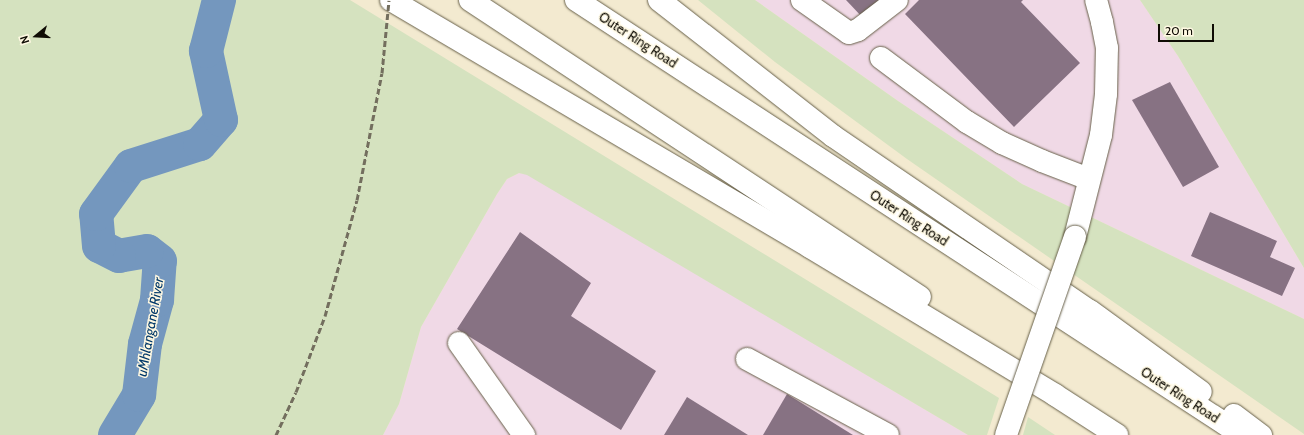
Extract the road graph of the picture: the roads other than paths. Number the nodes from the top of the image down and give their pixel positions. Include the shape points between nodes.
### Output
1 (392, 0) edge
2 (470, 0) edge
3 (576, 0) edge
4 (659, 0) edge
5 (802, 0) edge
6 (897, 0) edge
7 (1096, 0) edge
8 (881, 58) dead end
9 (1090, 179) junction
10 (459, 343) dead end
11 (747, 359) dead end
12 (524, 435) edge
13 (888, 435) edge
14 (1006, 435) edge
15 (1117, 435) edge
16 (1129, 435) edge
17 (1242, 435) edge
18 (1260, 435) edge

1 - 15 main road via 823,255
2 - 16 main road
3 - 17 main road, Outer Ring Road
4 - 18 main road via 833,136 1090,311
5 - 6 main road via 846,33 858,30
7 - 9 main road via 1106,48 1106,94 1101,135
8 - 9 main road via 967,122 996,140
9 - 14 main road, bridge via 1075,238
10 - 12 main road
11 - 13 main road

